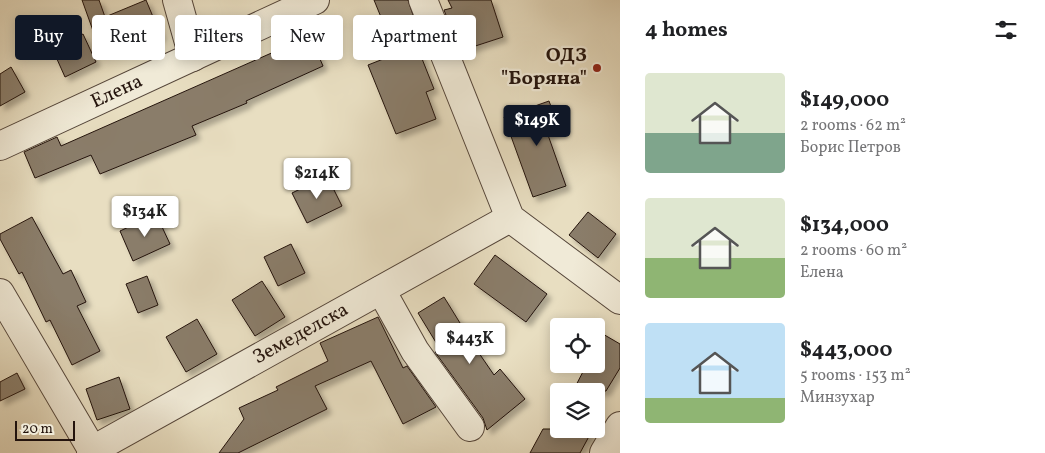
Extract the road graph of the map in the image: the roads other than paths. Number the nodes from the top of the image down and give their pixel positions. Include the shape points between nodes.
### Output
1 (177, 0) edge
2 (315, 0) edge
3 (423, 0) edge
4 (181, 15) edge
5 (261, 25) edge
6 (186, 60) edge
7 (0, 146) edge
8 (510, 218) junction
9 (381, 290) junction
10 (0, 293) edge
11 (620, 300) edge
12 (620, 426) edge
13 (470, 427) dead end
14 (92, 452) edge
15 (604, 453) edge

1 - 4 street
2 - 5 street, Елена
3 - 8 street
6 - 7 street, Елена
8 - 9 street, Земеделска
8 - 11 street
9 - 13 street via 415,351
9 - 14 street, Земеделска
10 - 14 street
12 - 15 street

